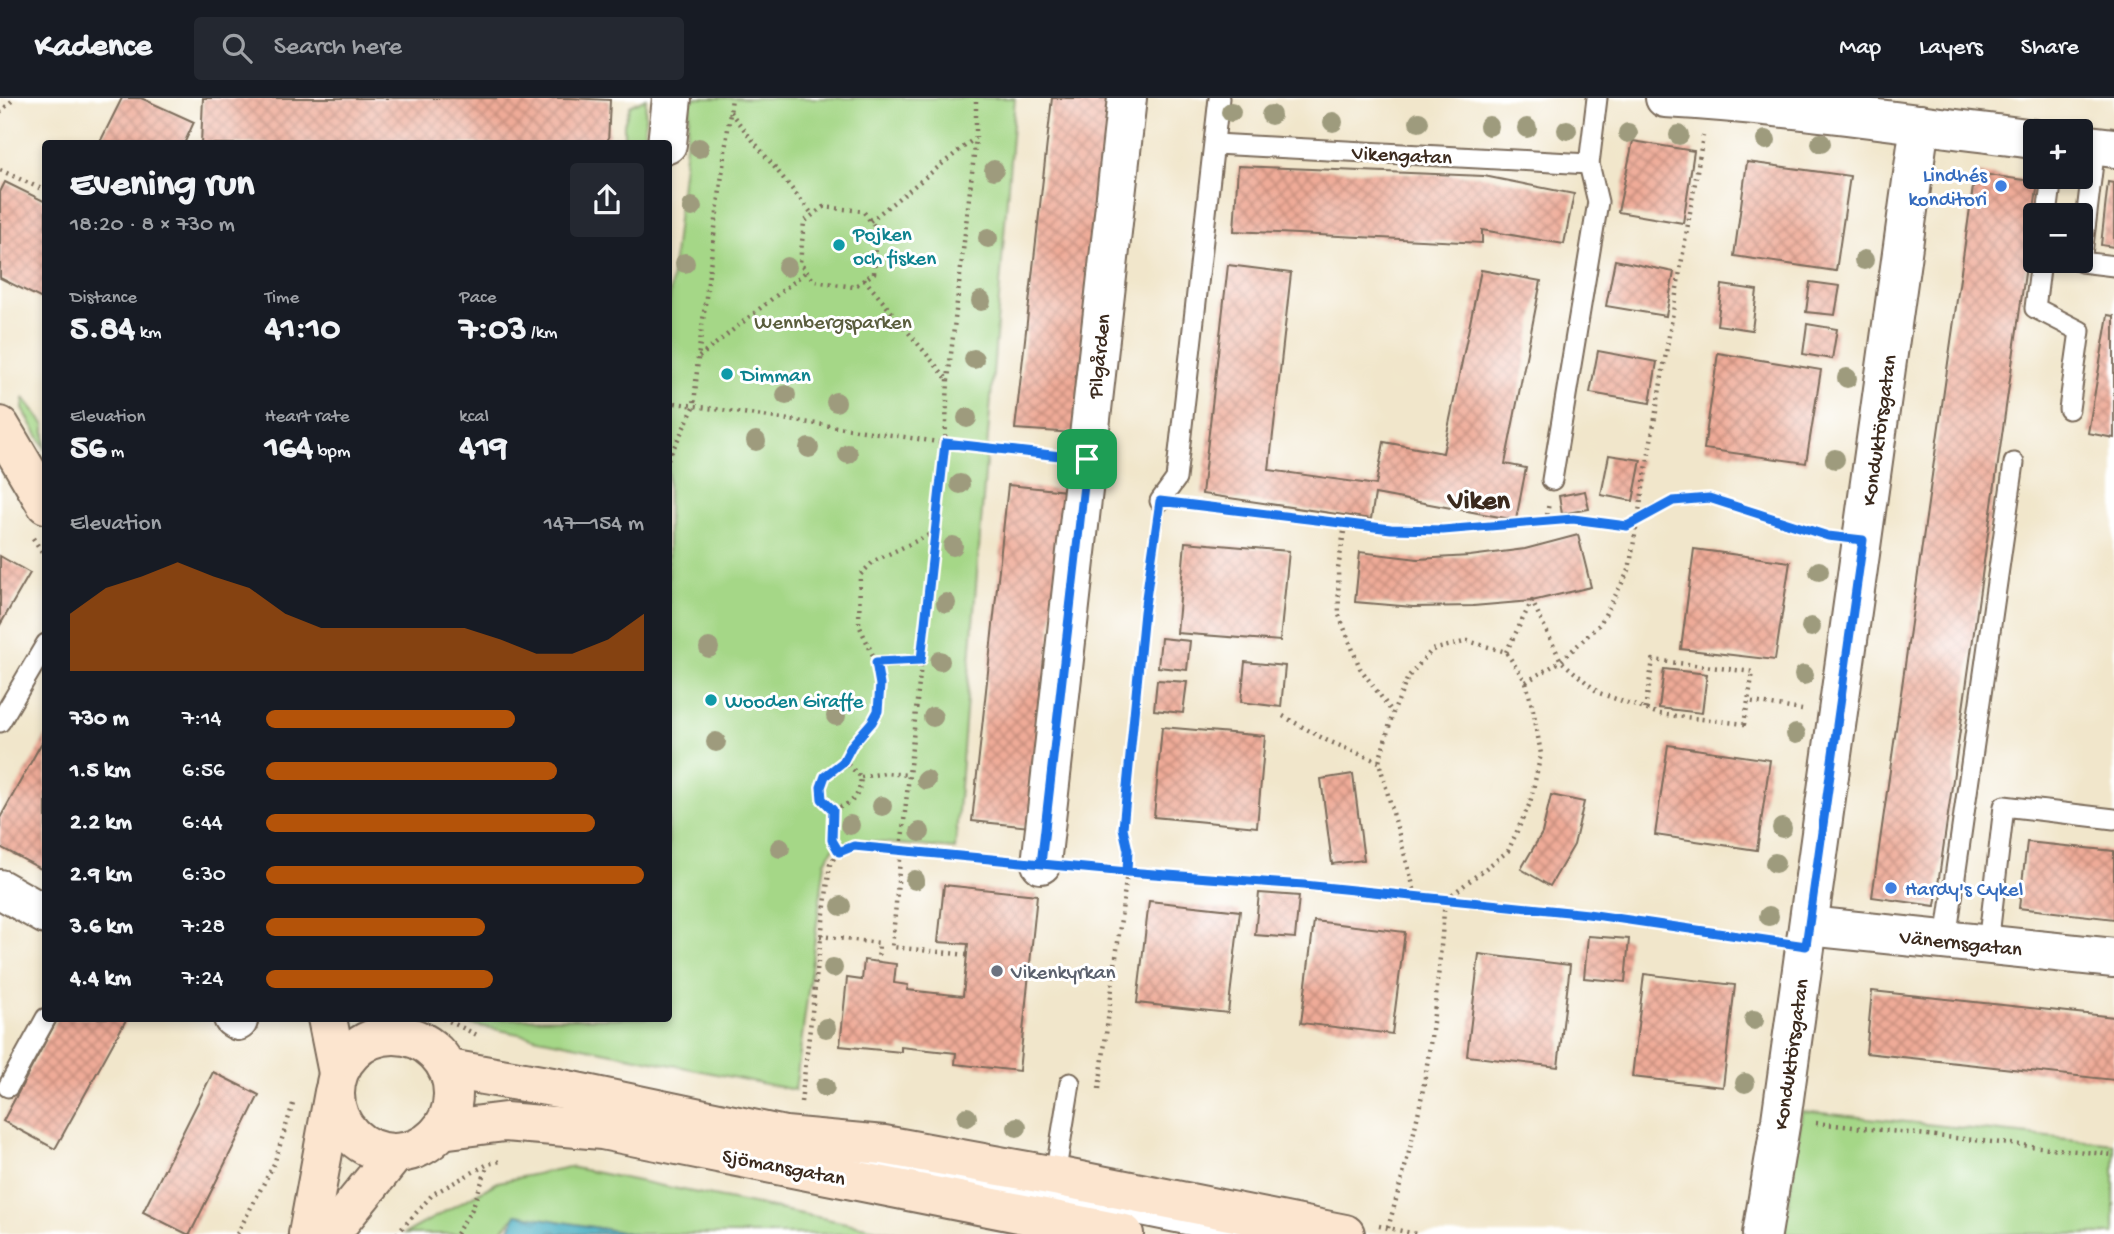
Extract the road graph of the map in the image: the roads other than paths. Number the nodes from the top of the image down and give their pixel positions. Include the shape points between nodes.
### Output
1 (672, 98) edge
2 (1127, 98) edge
3 (1219, 98) edge
4 (1597, 98) edge
5 (1665, 98) edge
6 (1716, 100) edge
7 (1911, 115) edge
8 (2023, 137) edge
9 (667, 140) edge
10 (1215, 144) junction
11 (2096, 146) edge
12 (1589, 164) junction
13 (2114, 266) edge
14 (2039, 273) edge
15 (2069, 409) dead end
16 (0, 426) edge
17 (2014, 463) dead end
18 (1552, 480) dead end
19 (42, 497) edge
20 (1160, 501) road end
21 (42, 651) edge
22 (0, 722) edge
23 (2114, 818) edge
24 (1041, 864) road end
25 (0, 889) edge
26 (42, 913) edge
27 (1807, 936) junction
28 (1946, 940) junction
29 (1988, 945) junction
30 (2114, 958) edge
31 (44, 1022) edge
32 (328, 1022) edge
33 (393, 1026) edge
34 (449, 1069) junction
35 (336, 1082) junction
36 (1070, 1083) dead end
37 (8, 1087) dead end
38 (793, 1121) junction
39 (441, 1130) junction
40 (394, 1155) junction
41 (1055, 1176) junction
42 (308, 1234) edge
43 (330, 1234) edge
44 (1124, 1234) edge
45 (1233, 1234) edge
46 (1345, 1234) edge
47 (1762, 1234) edge

1 - 9 street
2 - 24 street, Pilgården
3 - 10 lane
4 - 12 lane
5 - 6 street
6 - 7 street
7 - 8 street
7 - 27 street, Konduktörsgatan via 1863,540
10 - 12 lane, Vikengatan
10 - 20 lane via 1177,479
11 - 13 lane via 2081,262
12 - 18 lane via 1598,202
14 - 15 lane via 2035,308 2080,331
16 - 19 street
17 - 28 lane
21 - 22 lane
23 - 29 lane via 2004,806
25 - 26 street
27 - 28 street, Vänernsgatan
27 - 47 street, Konduktörsgatan
28 - 29 street, Vänernsgatan
29 - 30 street, Vänernsgatan
31 - 37 lane
32 - 35 street
33 - 34 street via 437,1052
33 - 35 street via 385,1035 356,1047 345,1059
34 - 38 street, Sjömansgatan
34 - 39 street via 453,1100
35 - 40 street via 336,1107 342,1123 370,1148
35 - 42 street
36 - 41 lane
38 - 41 street, Sjömansgatan via 884,1145
38 - 45 lane, Sjömansgatan via 882,1167
39 - 40 street via 418,1148
39 - 44 street, Sjömansgatan via 505,1122 602,1130
40 - 43 street
41 - 46 street, Sjömansgatan

